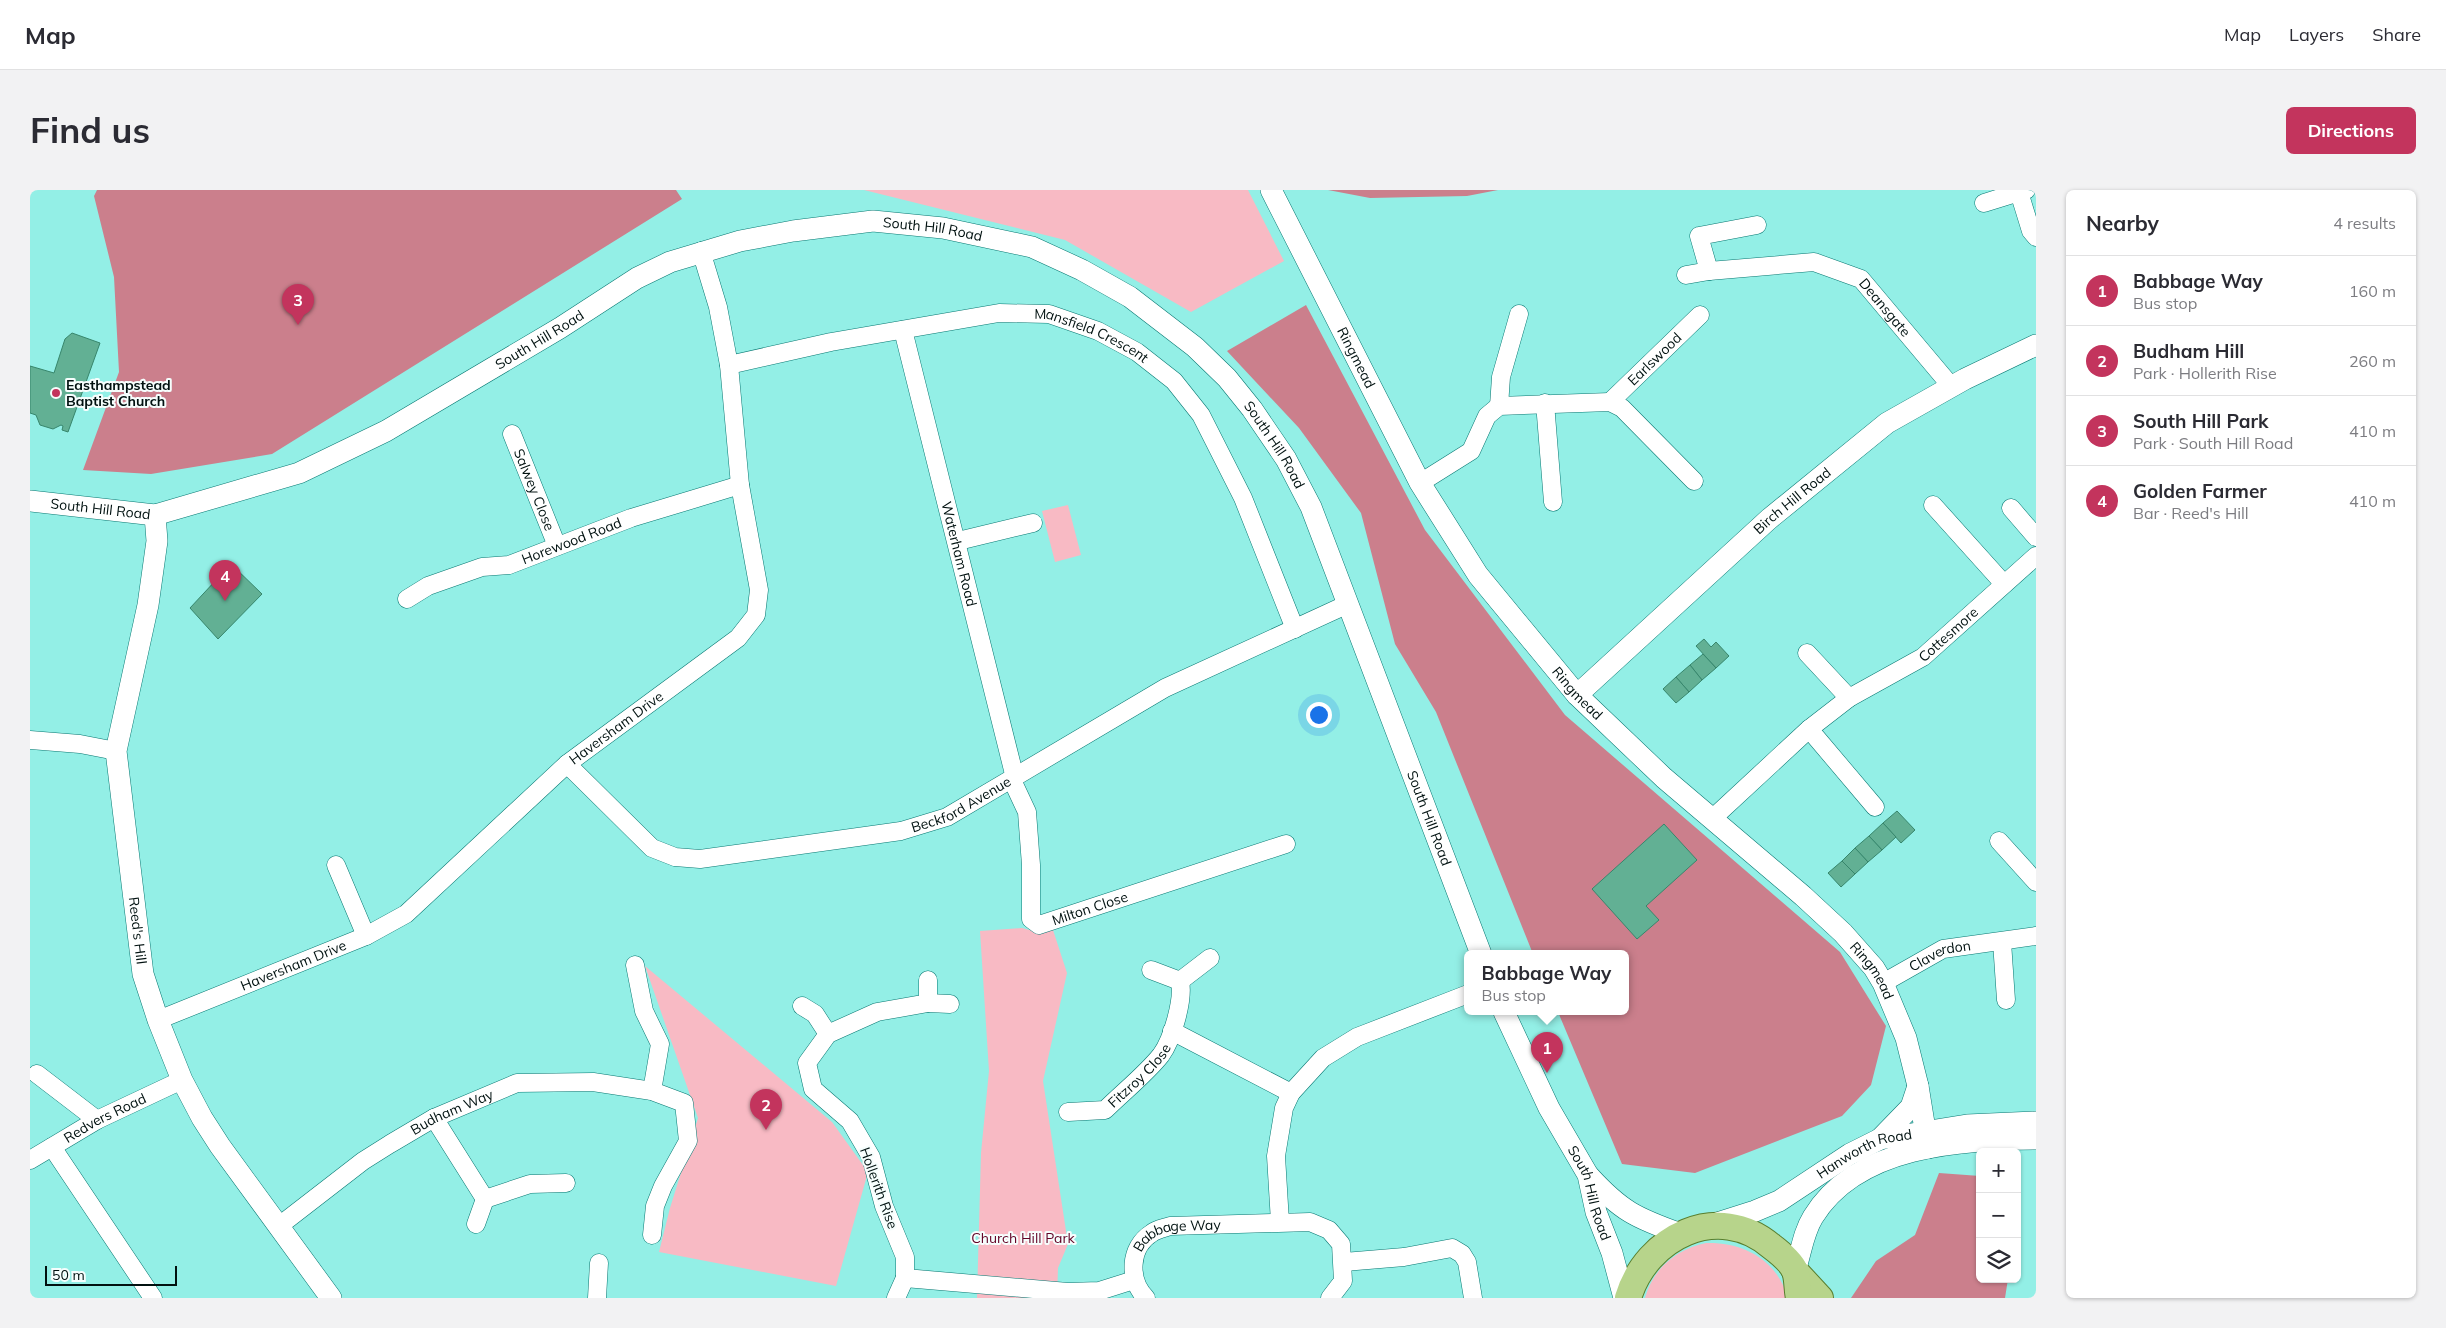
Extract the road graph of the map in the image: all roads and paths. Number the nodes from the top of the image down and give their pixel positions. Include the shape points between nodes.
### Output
1 (1271, 190) edge
2 (2022, 191) edge
3 (1984, 203) dead end
4 (1757, 225) dead end
5 (2036, 237) edge
6 (701, 251) junction
7 (1709, 271) junction
8 (1686, 275) dead end
9 (1519, 314) dead end
10 (1700, 315) dead end
11 (903, 330) junction
12 (2036, 345) edge
13 (730, 365) junction
14 (1951, 386) junction
15 (1610, 402) junction
16 (1545, 404) junction
17 (1499, 406) junction
18 (512, 434) dead end
19 (1694, 482) dead end
20 (1420, 483) junction
21 (740, 485) junction
22 (30, 501) edge
23 (1553, 502) dead end
24 (1934, 505) dead end
25 (2011, 508) dead end
26 (155, 515) junction
27 (1033, 523) dead end
28 (2036, 537) edge
29 (958, 541) junction
30 (557, 546) junction
31 (2036, 556) edge
32 (2004, 584) junction
33 (407, 599) dead end
34 (1348, 604) junction
35 (1295, 629) junction
36 (1807, 652) dead end
37 (1577, 696) junction
38 (1849, 698) junction
39 (1809, 729) junction
40 (30, 740) edge
41 (116, 751) junction
42 (567, 764) junction
43 (1014, 779) junction
44 (1875, 807) dead end
45 (1712, 818) junction
46 (1999, 841) dead end
47 (1286, 844) dead end
48 (336, 865) dead end
49 (2036, 882) edge
50 (366, 936) junction
51 (2036, 936) edge
52 (2002, 942) junction
53 (1479, 950) edge
54 (1210, 958) dead end
55 (635, 965) dead end
56 (1152, 970) dead end
57 (928, 980) dead end
58 (1180, 982) junction
59 (1883, 983) junction
60 (1464, 996) edge
61 (2006, 1000) dead end
62 (928, 1003) junction
63 (950, 1004) dead end
64 (802, 1006) dead end
65 (1505, 1015) edge
66 (158, 1020) junction
67 (1172, 1032) junction
68 (828, 1034) junction
69 (38, 1074) dead end
70 (182, 1080) junction
71 (1918, 1086) junction
72 (652, 1091) junction
73 (1291, 1093) junction
74 (1068, 1112) dead end
75 (434, 1118) junction
76 (97, 1120) junction
77 (2036, 1122) edge
78 (1880, 1139) junction
79 (1926, 1139) junction
80 (2036, 1139) edge
81 (52, 1147) junction
82 (30, 1160) edge
83 (1588, 1175) junction
84 (566, 1183) dead end
85 (485, 1199) junction
86 (1280, 1222) junction
87 (476, 1224) dead end
88 (279, 1226) junction
89 (1706, 1226) junction
90 (1681, 1234) junction
91 (652, 1235) dead end
92 (1344, 1262) junction
93 (599, 1263) dead end
94 (1794, 1270) junction
95 (905, 1278) junction
96 (1134, 1280) junction
97 (153, 1298) edge
98 (331, 1298) edge
99 (597, 1298) edge
100 (896, 1298) edge
101 (1146, 1298) edge
102 (1330, 1298) edge
103 (1473, 1298) edge
104 (1624, 1298) edge
105 (1628, 1298) edge
106 (1798, 1298) edge
107 (1820, 1298) edge

1 - 20 street, Ringmead
2 - 3 street
2 - 5 street via 2030,231
4 - 7 street via 1699,236
6 - 13 street, Haversham Drive via 718,307
6 - 26 street, South Hill Road via 637,278 552,332 350,449 299,473
6 - 34 street, South Hill Road via 793,231 873,221 943,228 1032,247 1082,270 1130,297 1195,347 1227,378 1252,409 1286,459 1311,507
7 - 8 street, Deansgate
7 - 14 street, Deansgate via 1814,262 1861,279
9 - 17 street via 1501,377
10 - 15 street, Earlswood
11 - 13 street, Mansfield Crescent via 831,342
11 - 29 street, Waterham Road
11 - 35 street, Mansfield Crescent via 999,313 1049,314 1098,331 1137,352 1174,382 1201,415 1243,498
12 - 14 street, Birch Hill Road
13 - 21 street, Haversham Drive
14 - 37 street, Birch Hill Road via 1888,423 1769,519
15 - 16 street
15 - 19 street via 1622,408
16 - 17 street
16 - 23 street
17 - 20 street via 1488,416 1471,452
18 - 30 street, Salwey Close
20 - 37 street, Ringmead via 1478,575
21 - 30 street, Horewood Road via 631,518
21 - 42 street, Haversham Drive via 759,590 756,615 738,638
22 - 26 street, South Hill Road
24 - 32 street
25 - 28 street
26 - 41 street, Reed's Hill via 157,541 148,605
27 - 29 street
29 - 43 street, Waterham Road
30 - 33 street, Horewood Road via 509,565 482,566 428,586
31 - 32 street, Cottesmore
32 - 38 street, Cottesmore via 1923,657
34 - 35 street, Beckford Avenue
34 - 53 street, South Hill Road
35 - 43 street, Beckford Avenue via 1165,688
36 - 38 street
37 - 45 street, Ringmead via 1664,778
38 - 39 street, Cottesmore
39 - 44 street
39 - 45 street, Cottesmore
40 - 41 street
41 - 66 street, Reed's Hill via 143,974
42 - 43 street, Beckford Avenue via 652,848 676,857 700,859 901,831 947,818
42 - 50 street, Haversham Drive via 406,914
43 - 47 street, Milton Close via 1027,812 1031,919 1039,925
45 - 59 street, Ringmead via 1843,933
46 - 49 street
48 - 50 street
50 - 66 street, Haversham Drive
51 - 52 street, Claverdon
52 - 59 street, Claverdon via 1943,950
52 - 61 street
54 - 58 street
55 - 72 street via 644,1011 660,1044
56 - 58 street
57 - 62 street
58 - 67 street, Fitzroy Close via 1182,993
59 - 71 street, Ringmead via 1906,1038
60 - 73 street via 1357,1037 1323,1058
62 - 63 street, Hollerith Rise
62 - 68 street, Hollerith Rise via 877,1012
64 - 68 street via 815,1014
65 - 83 street, South Hill Road via 1550,1108
66 - 70 street, Reed's Hill
67 - 73 street, Fitzroy Close
67 - 74 street, Fitzroy Close via 1161,1055 1105,1110
68 - 95 street, Hollerith Rise via 807,1063 813,1089 850,1121 871,1157 884,1206 904,1257
69 - 76 street
70 - 76 street, Redvers Road
70 - 88 street, Reed's Hill via 220,1146
71 - 78 street via 1911,1106
71 - 79 street, Ringmead
72 - 75 street, Budham Way via 593,1082 517,1083
72 - 91 street, Budham Way via 684,1103 688,1141 655,1206
73 - 86 street via 1284,1108 1276,1156
75 - 85 street
75 - 88 street, Budham Way via 363,1162
76 - 81 street, Redvers Road
77 - 79 street, Hanworth Road via 1992,1122
78 - 79 street, Hanworth Road
78 - 89 street, Hanworth Road via 1850,1154 1779,1201
79 - 80 street, Hanworth Road via 1950,1144
79 - 94 street, Hanworth Road via 1855,1175 1837,1189 1811,1219
81 - 82 street, Redvers Road
81 - 97 street
83 - 90 street via 1636,1218
83 - 104 street, South Hill Road via 1596,1212 1612,1253
84 - 85 street via 530,1184
85 - 87 street
86 - 92 street, Babbage Way via 1310,1222 1329,1230 1342,1244
86 - 96 street, Babbage Way via 1170,1226 1152,1233 1139,1246 1132,1263
88 - 98 street, Reed's Hill
89 - 90 main road
89 - 94 main road via 1738,1230 1758,1237 1774,1248
90 - 105 main road via 1658,1248 1644,1263
92 - 102 street, Babbage Way via 1343,1280
92 - 103 street via 1404,1257 1452,1248 1467,1262
93 - 99 street
94 - 106 main road
94 - 107 main road
95 - 96 street, Babbage Way via 1068,1292 1099,1290
95 - 100 street
96 - 101 street, Babbage Way

